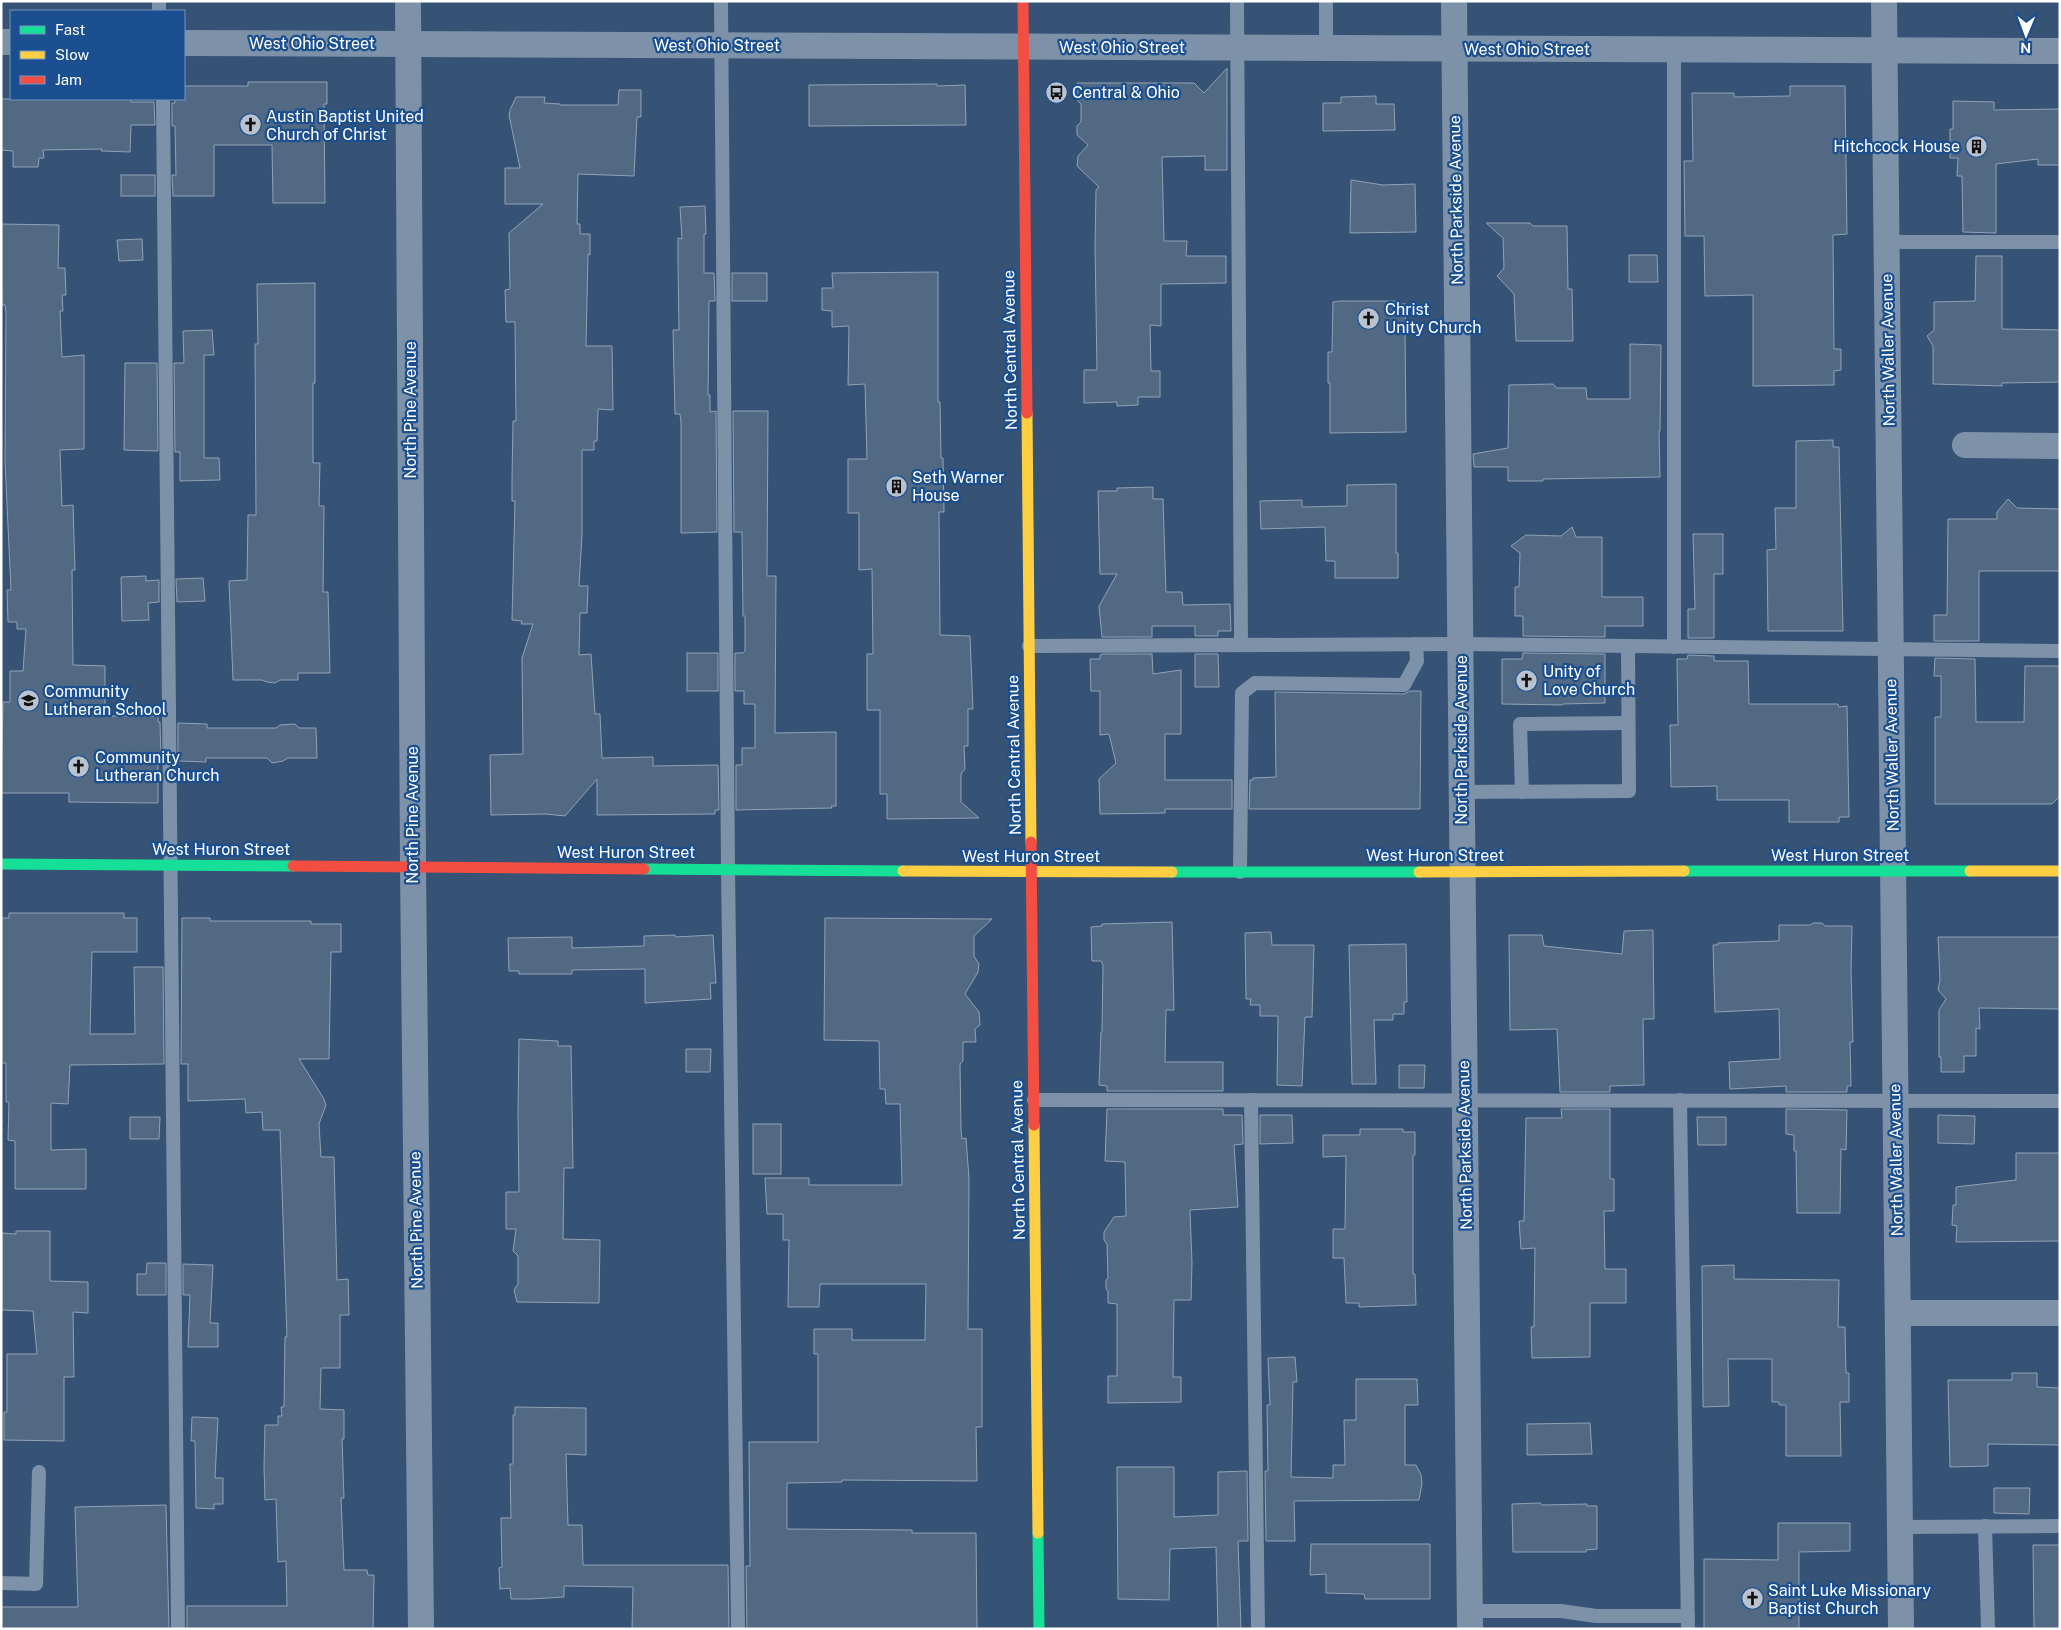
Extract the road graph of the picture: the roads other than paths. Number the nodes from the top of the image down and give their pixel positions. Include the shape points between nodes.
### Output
1 (408, 1) edge
2 (721, 1) edge
3 (1023, 1) edge
4 (1237, 1) edge
5 (1326, 1) edge
6 (1454, 1) edge
7 (1884, 1) edge
8 (185, 43) edge
9 (409, 44) junction
10 (722, 46) junction
11 (1023, 47) junction
12 (1238, 48) junction
13 (1326, 48) junction
14 (1455, 48) junction
15 (1674, 50) junction
16 (1884, 50) junction
17 (2060, 51) edge
18 (163, 100) edge
19 (1886, 242) junction
20 (2060, 242) edge
21 (1965, 445) dead end
22 (2060, 446) edge
23 (1416, 644) junction
24 (1461, 644) junction
25 (1241, 645) junction
26 (1029, 646) junction
27 (1628, 646) junction
28 (1674, 647) junction
29 (1891, 650) junction
30 (2060, 651) edge
31 (1628, 723) junction
32 (1462, 792) junction
33 (1522, 792) junction
34 (1, 864) edge
35 (171, 865) junction
36 (413, 867) junction
37 (728, 869) junction
38 (1032, 872) junction
39 (1240, 872) junction
40 (1463, 872) junction
41 (1893, 872) junction
42 (2060, 872) edge
43 (1034, 1100) junction
44 (1250, 1100) junction
45 (1465, 1100) junction
46 (1680, 1100) junction
47 (1895, 1100) junction
48 (2060, 1100) edge
49 (1898, 1313) junction
50 (2060, 1313) edge
51 (39, 1472) dead end
52 (1985, 1526) junction
53 (2060, 1526) edge
54 (1900, 1527) junction
55 (1, 1583) edge
56 (1470, 1620) edge
57 (1688, 1622) edge
58 (178, 1629) edge
59 (421, 1629) edge
60 (738, 1629) edge
61 (1039, 1629) edge
62 (1258, 1629) edge
63 (1901, 1629) edge
64 (1988, 1629) edge

1 - 9 street, North Pine Avenue
2 - 10 lane
3 - 11 street, North Central Avenue
4 - 12 lane
5 - 13 lane
6 - 14 street, North Parkside Avenue
7 - 16 street, North Waller Avenue
8 - 9 street, West Ohio Street
9 - 10 street, West Ohio Street
9 - 36 street, North Pine Avenue
10 - 11 street, West Ohio Street
10 - 37 lane
11 - 12 street, West Ohio Street
11 - 26 street, North Central Avenue
12 - 13 street, West Ohio Street
12 - 25 lane
13 - 14 street, West Ohio Street
14 - 15 street, West Ohio Street
14 - 24 street, North Parkside Avenue
15 - 16 street, West Ohio Street
15 - 28 lane
16 - 17 street, West Ohio Street
16 - 19 street, North Waller Avenue
18 - 35 lane
19 - 20 lane
19 - 29 street, North Waller Avenue
21 - 22 street
23 - 24 lane
23 - 25 lane
23 - 39 lane via 1417,662 1404,685 1256,683 1242,693
24 - 27 lane
24 - 32 street, North Parkside Avenue
25 - 26 lane
26 - 38 street, North Central Avenue
27 - 28 lane
27 - 31 lane
28 - 29 lane
29 - 30 lane
29 - 41 street, North Waller Avenue
31 - 33 lane via 1629,791
31 - 33 lane via 1520,724
32 - 33 lane
32 - 40 street, North Parkside Avenue
34 - 35 street, West Huron Street
35 - 36 street, West Huron Street
35 - 58 lane
36 - 37 street, West Huron Street
36 - 59 street, North Pine Avenue
37 - 38 street, West Huron Street
37 - 60 lane
38 - 39 street, West Huron Street
38 - 43 street, North Central Avenue
39 - 40 street, West Huron Street
40 - 41 street, West Huron Street
40 - 45 street, North Parkside Avenue
41 - 42 street, West Huron Street
41 - 47 street, North Waller Avenue
43 - 44 lane
43 - 61 street, North Central Avenue
44 - 45 lane
44 - 62 lane
45 - 46 lane
45 - 56 street, North Parkside Avenue
46 - 47 lane
46 - 57 lane
47 - 48 lane
47 - 49 street, North Waller Avenue
49 - 50 street
49 - 54 street, North Waller Avenue
51 - 55 lane via 36,1584
52 - 53 lane
52 - 54 lane
52 - 64 lane
54 - 63 street, North Waller Avenue
56 - 57 lane via 1561,1611

